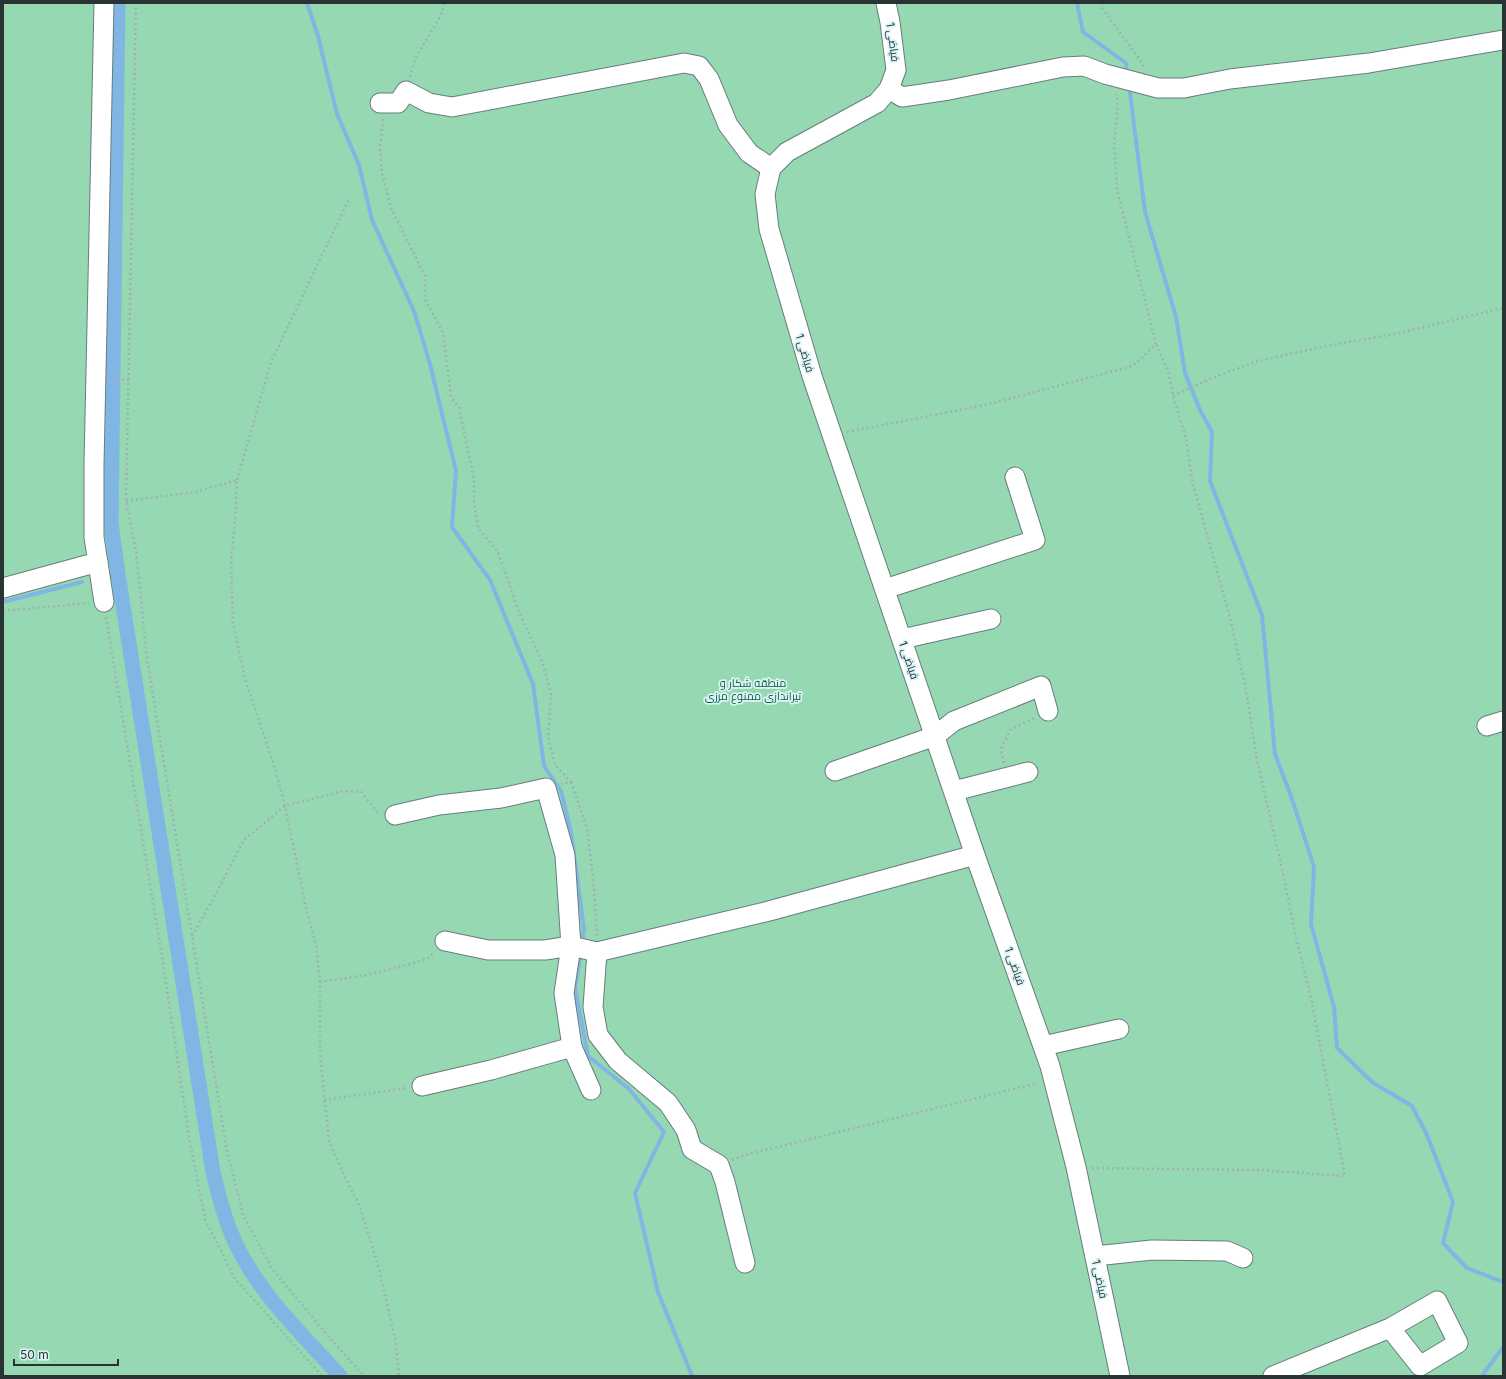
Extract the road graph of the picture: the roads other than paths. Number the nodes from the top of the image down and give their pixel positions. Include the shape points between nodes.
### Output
1 (104, 3) edge
2 (886, 3) edge
3 (1503, 40) edge
4 (889, 88) junction
5 (383, 103) road end
6 (771, 168) junction
7 (1015, 477) dead end
8 (98, 562) junction
9 (3, 588) edge
10 (885, 589) junction
11 (104, 602) road end
12 (991, 619) dead end
13 (902, 639) junction
14 (1048, 711) road end
15 (935, 736) junction
16 (835, 770) dead end
17 (1028, 772) dead end
18 (954, 791) junction
19 (395, 815) road end
20 (975, 855) junction
21 (445, 941) road end
22 (583, 949) junction
23 (1119, 1029) dead end
24 (1043, 1046) junction
25 (572, 1047) junction
26 (422, 1086) road end
27 (591, 1090) dead end
28 (1095, 1256) junction
29 (1243, 1258) dead end
30 (745, 1263) dead end
31 (1390, 1328) dead end
32 (1120, 1376) edge
33 (1273, 1376) edge

1 - 8 street via 94,464 94,537
2 - 4 street, فیاضی 1 via 896,70
3 - 4 street via 1369,63 1184,88 1158,88 1084,66 902,97
4 - 6 street, فیاضی 1 via 877,103 787,152
5 - 6 street via 398,103 406,91 429,104 452,107 684,63 699,66 709,79 728,125 749,153
6 - 10 street, فیاضی 1 via 765,194 769,229 812,376
7 - 10 street via 1035,540
8 - 9 street
8 - 11 street
10 - 13 street, فیاضی 1
12 - 13 street
13 - 15 street, فیاضی 1
14 - 15 street via 1041,686 954,721
15 - 16 street
15 - 18 street, فیاضی 1
17 - 18 street
18 - 20 street, فیاضی 1
19 - 22 street via 438,805 501,798 546,788 565,854
20 - 22 street via 769,911
20 - 24 street, فیاضی 1
21 - 22 street via 488,950
22 - 25 street via 564,994
22 - 30 street via 598,1035 618,1061 668,1103 686,1130 692,1149 719,1165
23 - 24 street
24 - 28 street, فیاضی 1 via 1076,1167
25 - 26 street
25 - 27 street
28 - 29 street via 1152,1250 1227,1251
28 - 32 street, فیاضی 1
31 - 33 street

